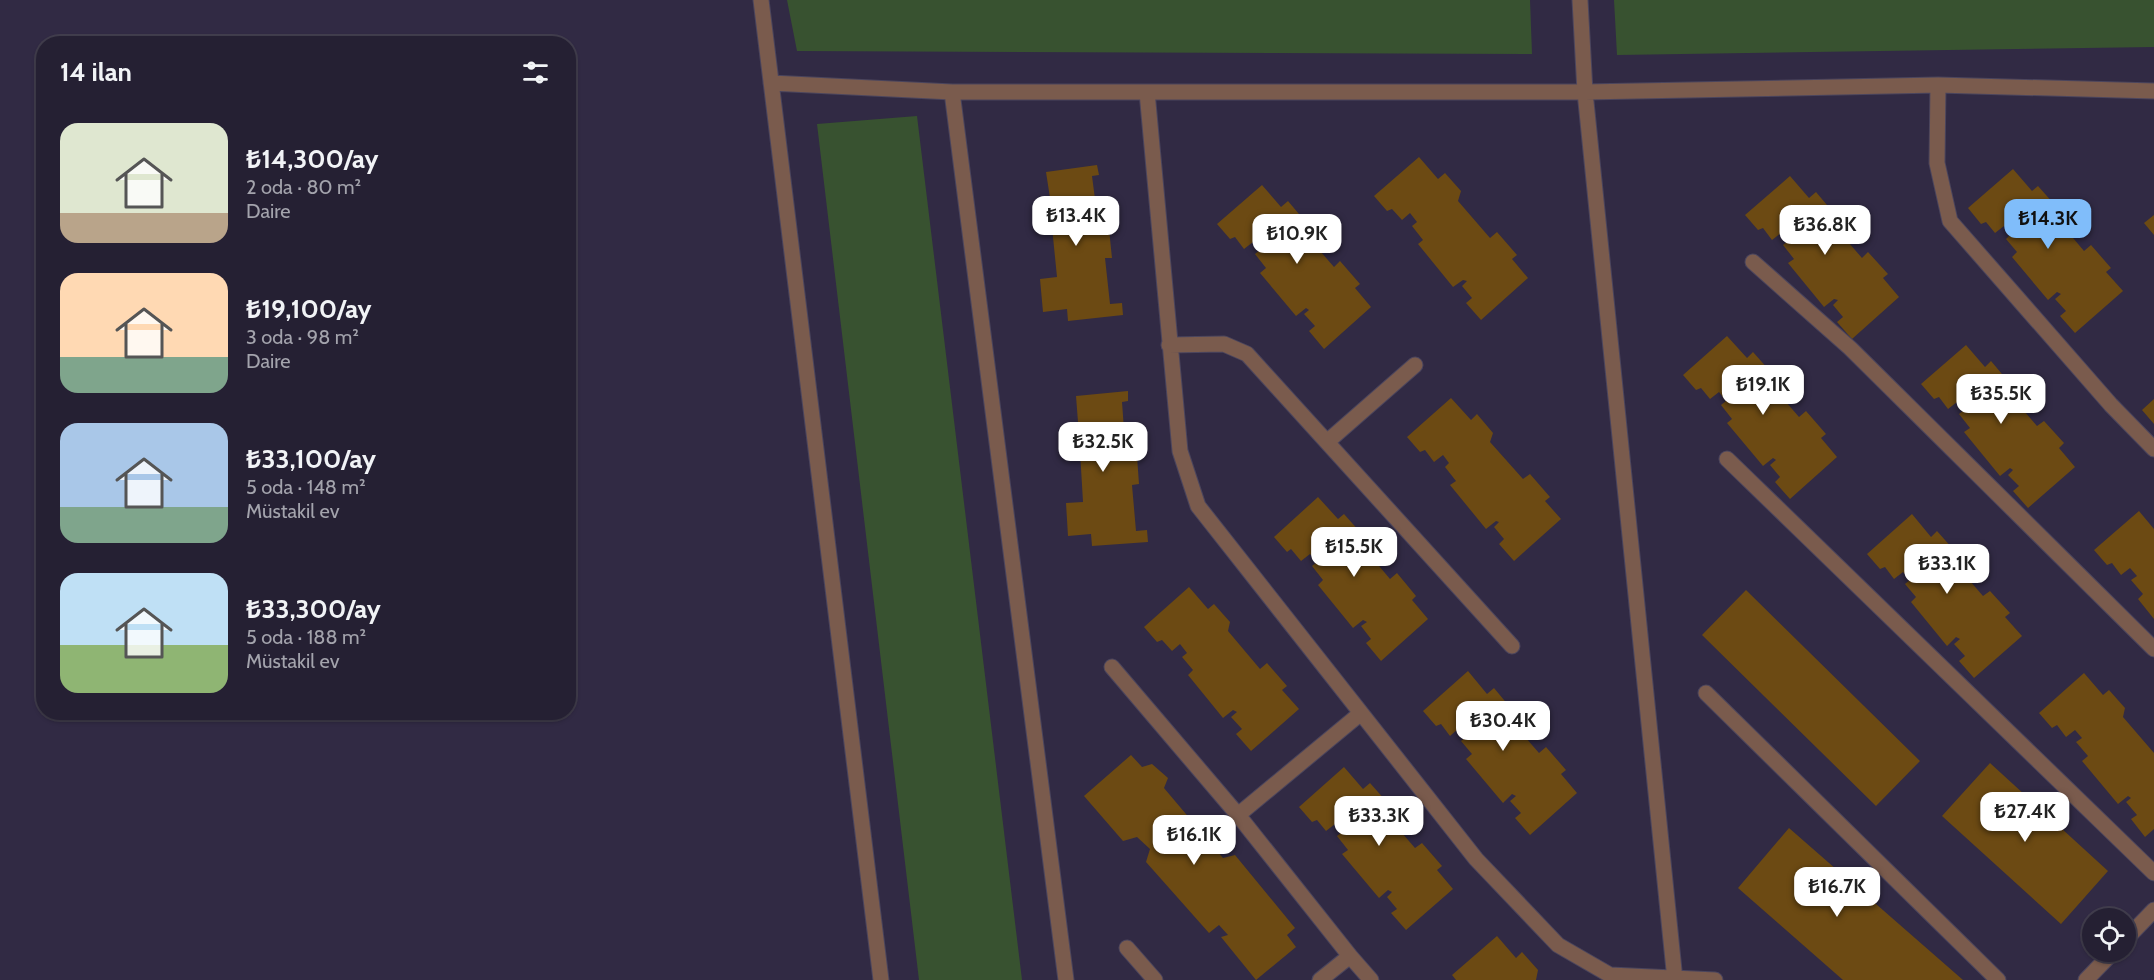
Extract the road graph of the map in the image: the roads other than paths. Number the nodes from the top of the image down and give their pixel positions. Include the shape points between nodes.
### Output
1 (761, 0) edge
2 (1580, 0) edge
3 (771, 83) junction
4 (1938, 85) junction
5 (2154, 91) edge
6 (952, 92) junction
7 (1147, 92) junction
8 (1585, 92) junction
9 (1753, 262) dead end
10 (1169, 345) junction
11 (1415, 365) dead end
12 (1327, 442) junction
13 (2154, 448) edge
14 (1727, 459) dead end
15 (1512, 646) dead end
16 (2154, 649) edge
17 (1112, 667) dead end
18 (1706, 693) dead end
19 (1361, 713) junction
20 (1238, 815) junction
21 (2154, 873) edge
22 (2154, 910) edge
23 (2136, 929) edge
24 (1127, 948) dead end
25 (1350, 956) junction
26 (2103, 962) edge
27 (1675, 979) edge
28 (881, 980) edge
29 (1066, 980) edge
30 (1155, 980) edge
31 (1320, 980) edge
32 (1371, 980) edge
33 (1715, 980) edge
34 (1998, 980) edge
35 (2086, 980) edge

1 - 3 street
2 - 8 street
3 - 6 street
3 - 28 street
4 - 5 street
4 - 8 street
4 - 13 street via 1937,163 1950,221 2111,405
6 - 7 street
6 - 29 street
7 - 8 street
7 - 10 street
8 - 27 street
9 - 16 street via 1850,348
10 - 12 street via 1224,344 1247,354
10 - 19 street via 1180,451 1197,506
11 - 12 street
12 - 15 street
14 - 21 street
17 - 20 street
18 - 34 street
19 - 20 street
19 - 27 street via 1476,859 1558,945 1610,975
20 - 25 street
22 - 23 street
24 - 30 street
25 - 31 street
25 - 32 street
26 - 35 street
27 - 33 street

